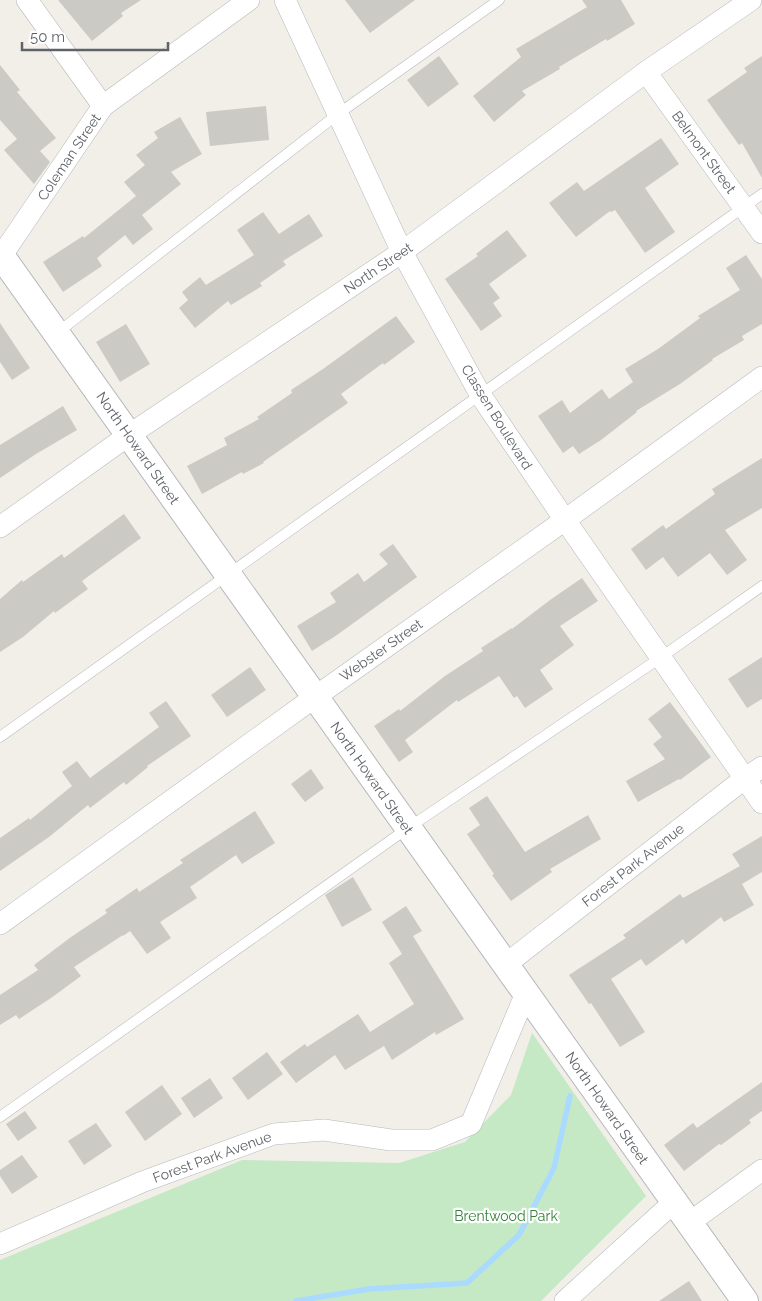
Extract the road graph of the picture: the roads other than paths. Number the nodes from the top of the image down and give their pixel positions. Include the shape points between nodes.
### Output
1 (27, 0) edge
2 (249, 0) edge
3 (284, 0) edge
4 (499, 0) edge
5 (751, 0) edge
6 (646, 72) junction
7 (103, 106) junction
8 (338, 114) junction
9 (762, 194) edge
10 (744, 207) junction
11 (762, 233) edge
12 (402, 252) junction
13 (1, 256) edge
14 (56, 334) junction
15 (762, 377) edge
16 (481, 396) junction
17 (129, 436) junction
18 (565, 520) junction
19 (0, 528) edge
20 (228, 575) junction
21 (762, 586) edge
22 (660, 658) junction
23 (314, 696) junction
24 (0, 737) edge
25 (762, 767) edge
26 (744, 779) junction
27 (762, 803) edge
28 (408, 828) junction
29 (0, 924) edge
30 (506, 965) junction
31 (526, 993) junction
32 (0, 1117) edge
33 (762, 1170) edge
34 (682, 1213) junction
35 (0, 1244) edge
36 (565, 1301) edge
37 (745, 1301) edge

1 - 7 street
2 - 7 street, Coleman Street
3 - 8 street, Classen Boulevard
4 - 8 lane
5 - 6 street, North Street
6 - 10 street, Belmont Street
6 - 12 street, North Street
7 - 13 street, Coleman Street
8 - 12 street, Classen Boulevard
8 - 14 lane
9 - 10 lane
10 - 11 street, Belmont Street
10 - 16 lane
12 - 16 street, Classen Boulevard
12 - 17 street, North Street
13 - 14 street, North Howard Street
14 - 17 street, North Howard Street
15 - 18 street, Webster Street
16 - 18 street, Classen Boulevard
16 - 20 lane
17 - 19 street, North Street
17 - 20 street, North Howard Street
18 - 22 street, Classen Boulevard
18 - 23 street, Webster Street
20 - 23 street, North Howard Street
20 - 24 lane
21 - 22 lane
22 - 26 street, Classen Boulevard
22 - 28 lane
23 - 28 street, North Howard Street
23 - 29 street, Webster Street
25 - 26 street, Forest Park Avenue
26 - 27 street, Classen Boulevard
26 - 30 street, Forest Park Avenue
28 - 30 street, North Howard Street
28 - 32 lane
30 - 31 street, North Howard Street
31 - 34 street, North Howard Street
31 - 35 street, Forest Park Avenue via 471,1124 432,1140 392,1140 324,1130 274,1134 142,1182
33 - 34 street
34 - 36 street
34 - 37 street, North Howard Street

